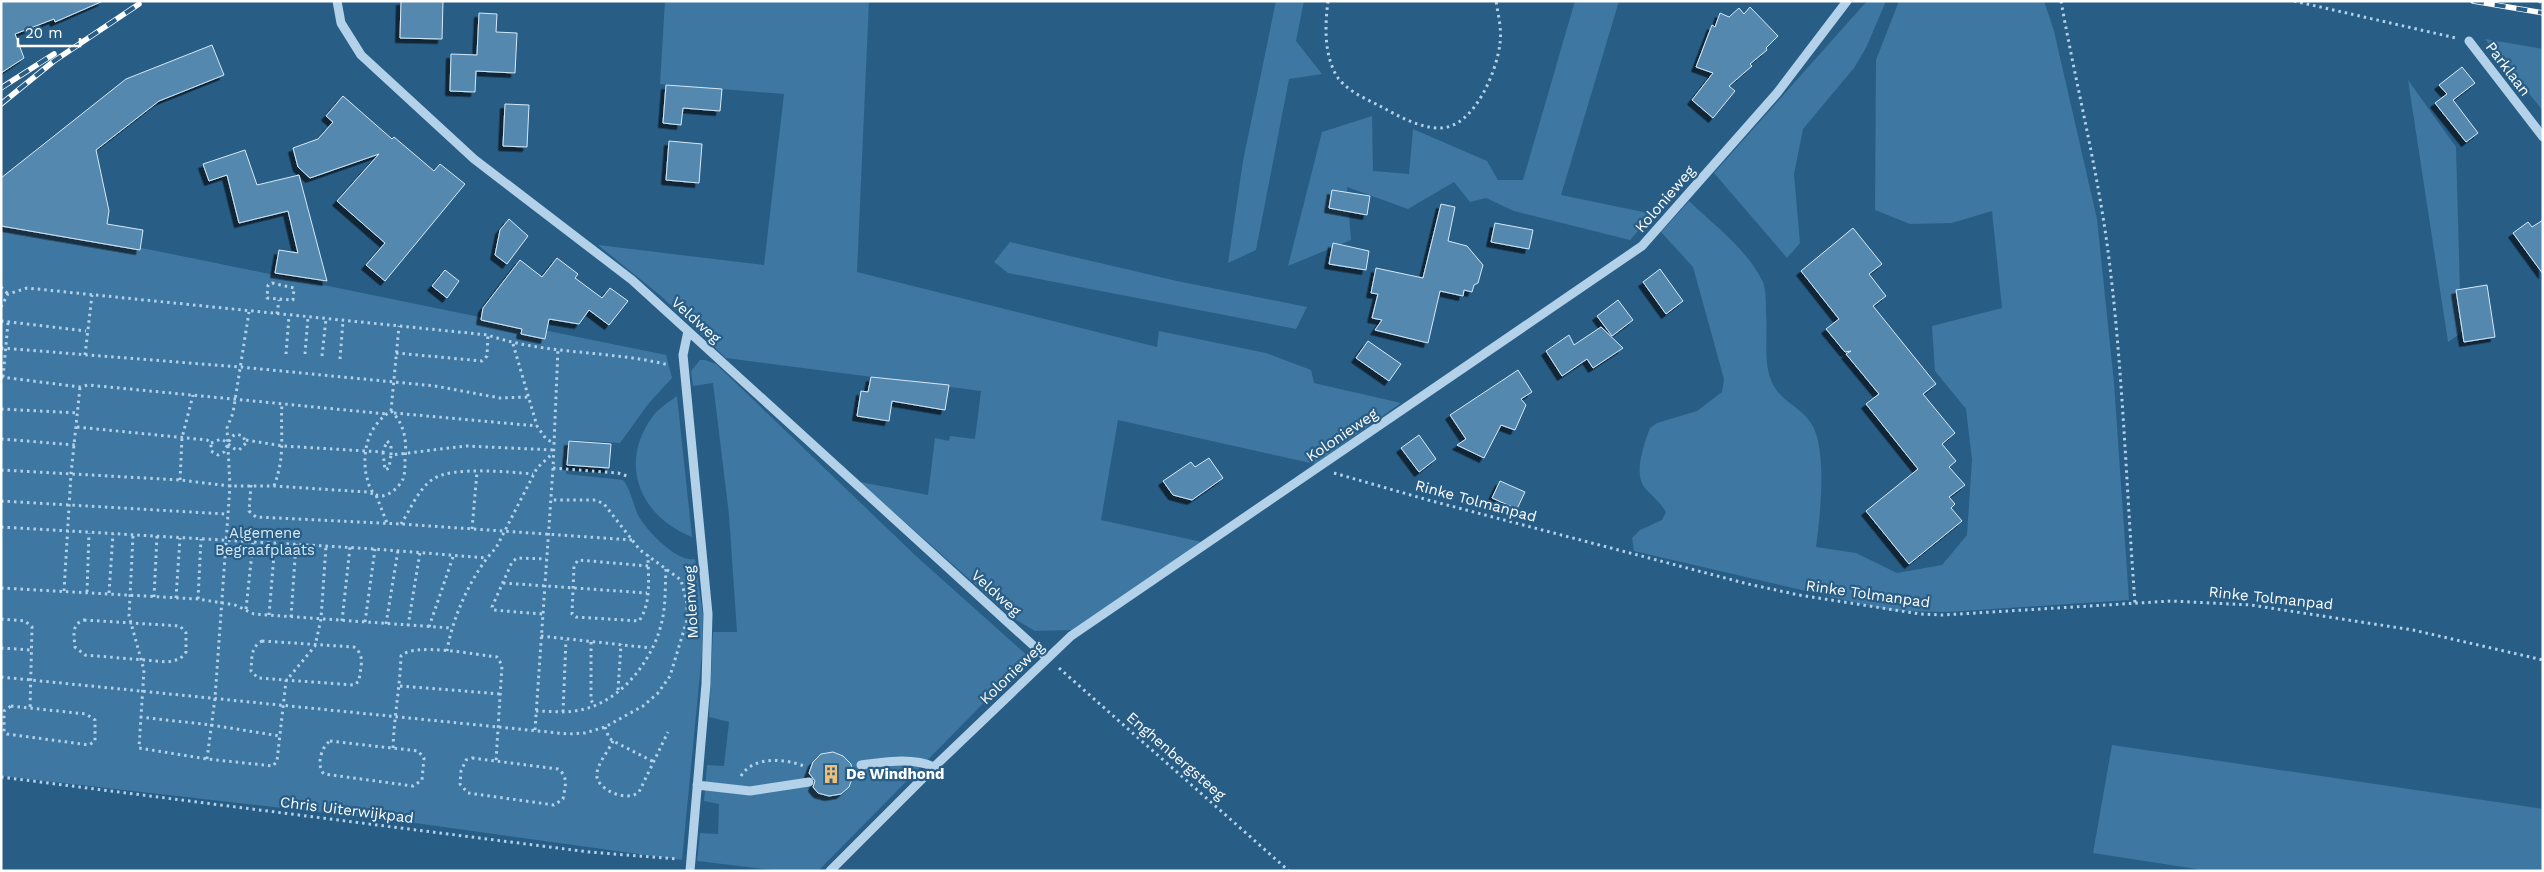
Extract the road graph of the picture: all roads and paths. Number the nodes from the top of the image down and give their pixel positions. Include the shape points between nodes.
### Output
1 (337, 1) edge
2 (1328, 1) edge
3 (1496, 1) edge
4 (1847, 1) edge
5 (2061, 1) edge
6 (2294, 1) edge
7 (2469, 41) joint
8 (2543, 137) edge
9 (1, 287) edge
10 (8, 294) junction
11 (92, 295) junction
12 (279, 300) junction
13 (1, 306) edge
14 (249, 312) junction
15 (277, 314) junction
16 (289, 316) junction
17 (308, 318) junction
18 (326, 319) junction
19 (1, 321) edge
20 (343, 321) junction
21 (8, 323) junction
22 (399, 326) junction
23 (86, 331) junction
24 (688, 332) junction
25 (488, 335) junction
26 (513, 344) junction
27 (1, 348) edge
28 (558, 348) junction
29 (396, 353) junction
30 (286, 354) dead end
31 (304, 354) dead end
32 (85, 355) junction
33 (322, 356) dead end
34 (340, 359) dead end
35 (240, 367) junction
36 (684, 368) junction
37 (2, 377) edge
38 (394, 383) junction
39 (80, 388) junction
40 (193, 395) junction
41 (529, 397) junction
42 (236, 398) junction
43 (282, 403) junction
44 (1, 409) edge
45 (393, 412) junction
46 (78, 413) junction
47 (387, 414) junction
48 (536, 426) junction
49 (77, 427) junction
50 (182, 438) junction
51 (1, 439) edge
52 (246, 440) junction
53 (211, 443) junction
54 (227, 443) junction
55 (554, 443) junction
56 (75, 444) junction
57 (283, 446) junction
58 (365, 450) junction
59 (554, 451) junction
60 (384, 452) junction
61 (406, 454) junction
62 (391, 455) junction
63 (1325, 464) junction
64 (553, 468) junction
65 (1, 470) edge
66 (477, 471) junction
67 (71, 474) junction
68 (533, 474) junction
69 (630, 477) dead end
70 (180, 480) junction
71 (251, 485) junction
72 (230, 486) junction
73 (274, 486) junction
74 (376, 495) junction
75 (550, 500) junction
76 (1, 501) edge
77 (70, 505) junction
78 (226, 514) junction
79 (387, 523) junction
80 (401, 524) junction
81 (1, 527) edge
82 (472, 529) junction
83 (68, 531) junction
84 (506, 531) junction
85 (89, 533) junction
86 (548, 533) junction
87 (113, 534) junction
88 (133, 536) junction
89 (157, 536) junction
90 (180, 538) junction
91 (201, 538) junction
92 (226, 540) junction
93 (633, 540) junction
94 (253, 543) junction
95 (275, 543) junction
96 (296, 544) junction
97 (326, 546) junction
98 (350, 547) junction
99 (375, 548) junction
100 (398, 550) junction
101 (420, 552) junction
102 (454, 554) junction
103 (648, 554) junction
104 (487, 558) junction
105 (546, 559) junction
106 (648, 566) junction
107 (666, 568) junction
108 (503, 583) junction
109 (544, 585) junction
110 (1, 588) edge
111 (571, 588) junction
112 (64, 591) junction
113 (87, 592) junction
114 (109, 593) junction
115 (648, 593) junction
116 (129, 596) junction
117 (154, 597) junction
118 (176, 598) junction
119 (198, 599) junction
120 (222, 603) junction
121 (2135, 603) junction
122 (246, 609) junction
123 (542, 614) junction
124 (269, 615) junction
125 (291, 617) junction
126 (1, 619) edge
127 (321, 619) junction
128 (342, 620) junction
129 (130, 622) junction
130 (365, 622) junction
131 (386, 624) junction
132 (408, 626) junction
133 (428, 627) junction
134 (451, 628) junction
135 (541, 636) junction
136 (566, 640) junction
137 (591, 642) junction
138 (621, 644) junction
139 (314, 646) junction
140 (1, 648) edge
141 (651, 648) junction
142 (32, 650) junction
143 (447, 650) junction
144 (1047, 658) junction
145 (142, 659) junction
146 (2543, 660) edge
147 (1, 677) edge
148 (31, 680) junction
149 (286, 681) junction
150 (400, 686) junction
151 (618, 690) junction
152 (142, 691) junction
153 (501, 694) junction
154 (215, 698) junction
155 (594, 705) junction
156 (284, 706) junction
157 (30, 708) junction
158 (536, 711) junction
159 (563, 712) junction
160 (394, 716) junction
161 (140, 717) junction
162 (211, 725) junction
163 (499, 727) junction
164 (605, 727) junction
165 (534, 730) junction
166 (668, 732) dead end
167 (280, 736) junction
168 (614, 741) junction
169 (393, 748) junction
170 (207, 759) junction
171 (496, 761) junction
172 (654, 762) junction
173 (861, 765) dead end
174 (804, 766) dead end
175 (934, 767) junction
176 (1, 777) edge
177 (809, 782) dead end
178 (697, 785) junction
179 (734, 789) junction
180 (691, 860) junction
181 (690, 871) edge
182 (830, 871) edge
183 (1289, 871) edge

1 - 24 street, Veldweg via 342,23 361,55 474,159 632,280
2 - 3 path via 1327,46 1334,72 1342,84 1398,116 1422,126 1441,128 1462,120 1481,98 1500,42
4 - 63 street, Kolonieweg via 1777,93 1642,246
5 - 121 path via 2108,252 2124,411
6 - 7 path, Parklaan
7 - 8 street, Parklaan
9 - 10 path
10 - 11 path via 27,288
10 - 13 path
11 - 14 path
11 - 23 path
12 - 12 path via 293,300 294,288 275,283 268,285 266,298
12 - 15 path
14 - 15 path
14 - 35 path
15 - 16 path
16 - 17 path
16 - 30 path
17 - 18 path
17 - 31 path
18 - 20 path
18 - 33 path
19 - 21 path
20 - 22 path
20 - 34 path
21 - 23 path
21 - 37 path
22 - 25 path
22 - 29 path
23 - 32 path
24 - 36 street, Molenweg
24 - 144 street, Veldweg
25 - 26 path
25 - 29 path via 487,356 482,361
26 - 28 path
26 - 41 path
27 - 32 path
28 - 36 path via 638,357
28 - 55 path
29 - 38 path
32 - 35 path
35 - 38 path
35 - 42 path
36 - 178 street, Molenweg via 708,614
37 - 39 path
38 - 41 path via 435,386 500,398
38 - 45 path
39 - 40 path via 88,385
39 - 46 path
40 - 42 path
40 - 50 path
41 - 48 path
42 - 43 path
42 - 54 path via 227,428
43 - 47 path
43 - 57 path
44 - 46 path
45 - 47 path
45 - 48 path
45 - 61 path via 404,429
46 - 49 path
47 - 58 path via 377,423
48 - 55 path via 546,439
49 - 50 path
49 - 56 path
50 - 53 path
50 - 70 path
51 - 56 path
52 - 54 path via 238,433
52 - 54 path via 244,448 239,450
52 - 57 path
53 - 54 path via 217,439
53 - 54 path via 211,451 216,455 224,452
54 - 72 path
55 - 59 path
56 - 67 path
57 - 58 path
57 - 73 path
58 - 60 path
58 - 74 path via 368,482
59 - 61 path via 466,446
59 - 64 path
59 - 68 path
60 - 62 path via 387,441
60 - 62 path via 385,470 389,468
61 - 62 path
61 - 74 path via 402,480 386,495
63 - 121 path, Rinke Tolmanpad via 1337,474 1410,495 1799,595 1943,615
63 - 144 street, Kolonieweg via 1072,636
64 - 69 path via 618,473
64 - 75 path
65 - 67 path
66 - 68 path
66 - 80 path via 433,479
66 - 82 path
67 - 70 path
67 - 77 path
68 - 84 path
70 - 72 path
71 - 72 path
71 - 73 path
71 - 79 path via 249,511 256,518
72 - 78 path
73 - 74 path
74 - 79 path
75 - 86 path
75 - 93 path via 596,500 604,504
76 - 77 path
77 - 78 path
77 - 83 path
78 - 92 path
79 - 80 path
80 - 82 path
81 - 83 path
82 - 84 path
83 - 85 path
83 - 112 path
84 - 86 path
84 - 104 path
85 - 87 path
85 - 113 path
86 - 93 path
86 - 105 path
87 - 88 path
87 - 114 path
88 - 89 path
88 - 116 path
89 - 90 path
89 - 117 path
90 - 91 path
90 - 118 path
91 - 92 path
91 - 119 path
92 - 94 path
92 - 120 path
93 - 103 path via 640,550
94 - 95 path
94 - 122 path
95 - 96 path
95 - 124 path
96 - 97 path
96 - 125 path
97 - 98 path
97 - 127 path
98 - 99 path
98 - 128 path
99 - 100 path
99 - 130 path
100 - 101 path
100 - 131 path
101 - 102 path
101 - 132 path
102 - 104 path
102 - 133 path
103 - 106 path
103 - 107 path
104 - 134 path
105 - 108 path via 517,558
105 - 109 path
106 - 111 path via 578,560
106 - 115 path
107 - 141 path via 662,619
107 - 164 path via 681,580 689,612 670,676 643,706
108 - 109 path
108 - 123 path via 493,610
109 - 111 path
109 - 123 path
110 - 112 path
111 - 115 path
111 - 115 path via 574,616 638,622 645,613
112 - 113 path
113 - 114 path
114 - 116 path
116 - 117 path
116 - 129 path
117 - 118 path
118 - 119 path
119 - 120 path
120 - 122 path
120 - 154 path
121 - 146 path, Rinke Tolmanpad via 2211,602 2292,610 2413,630
122 - 124 path via 254,614
123 - 135 path
124 - 125 path
125 - 127 path
126 - 142 path via 25,621 32,627
127 - 128 path
127 - 139 path
128 - 130 path
129 - 145 path
129 - 145 path via 180,626 186,633 186,652 180,659 168,662
129 - 145 path via 80,622 74,628 75,647 85,656
130 - 131 path
131 - 132 path
132 - 133 path
133 - 134 path
134 - 143 path
135 - 136 path
135 - 158 path
136 - 137 path
136 - 159 path
137 - 138 path
137 - 155 path via 591,700
138 - 141 path
138 - 151 path
139 - 149 path
139 - 149 path via 262,641 255,645 254,675
139 - 149 path via 349,646 358,650 362,658 359,681 354,685
140 - 142 path
141 - 151 path via 640,672
142 - 148 path
143 - 150 path via 404,652 401,656
143 - 153 path via 497,657 503,669
144 - 175 street, Kolonieweg
144 - 183 path, Enghenbergsteeg
145 - 152 path
147 - 148 path
148 - 152 path
148 - 157 path
149 - 156 path
150 - 153 path
150 - 160 path
151 - 155 path
152 - 154 path
152 - 161 path
153 - 163 path
154 - 156 path
154 - 162 path
155 - 159 path
156 - 160 path
156 - 167 path
157 - 157 path via 7,708 4,732 89,745 95,741 95,720 86,714
158 - 159 path
158 - 165 path
160 - 163 path
160 - 169 path
161 - 162 path
161 - 170 path via 139,746 142,750
162 - 167 path
162 - 170 path
163 - 165 path
163 - 171 path
164 - 165 path via 585,733
164 - 168 path via 609,738
166 - 172 path
167 - 170 path via 273,766
168 - 172 path
168 - 172 path via 597,773 600,784 622,797 639,792
169 - 169 path via 421,753 424,758 422,780 413,786 324,774 320,767 323,748 330,741
171 - 171 path via 558,769 566,780 563,799 554,805 468,793 462,788 461,771 466,760
173 - 175 street via 891,761 924,763
174 - 179 path via 789,760 772,760 744,772
175 - 182 street, Kolonieweg
176 - 180 path, Chris Uiterwijkpad via 589,852
177 - 179 street via 750,791
178 - 179 street
178 - 180 street, Molenweg
180 - 181 street, Molenweg

